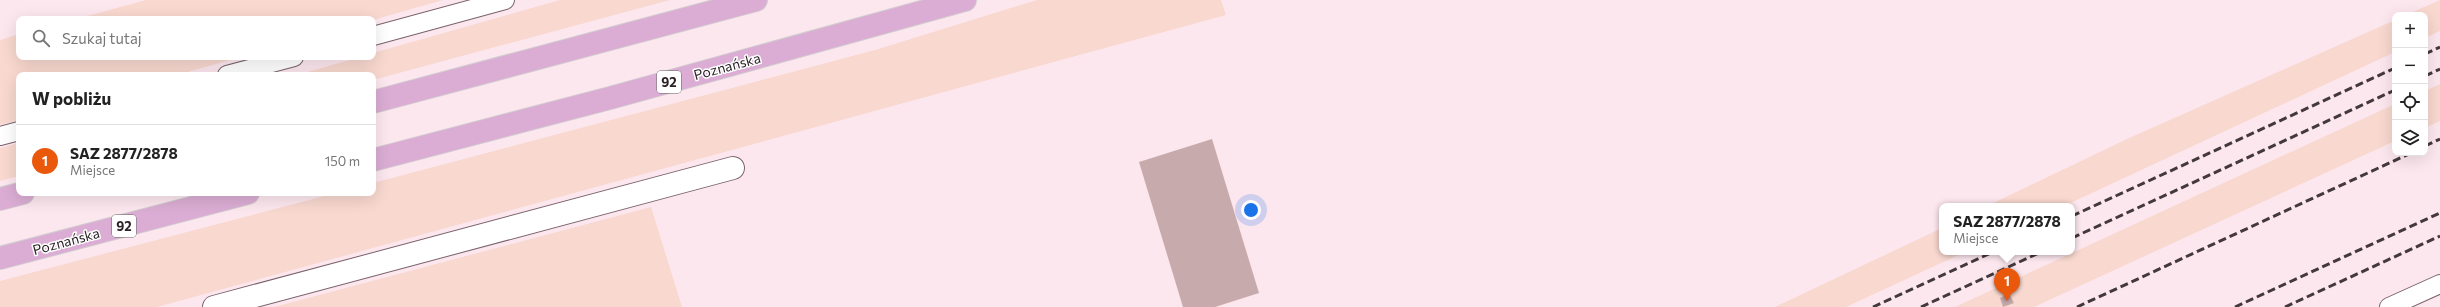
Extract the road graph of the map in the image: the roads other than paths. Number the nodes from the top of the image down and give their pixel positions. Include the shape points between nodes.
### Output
1 (505, 0) edge
2 (756, 0) edge
3 (965, 0) edge
4 (376, 35) edge
5 (283, 60) edge
6 (238, 72) edge
7 (376, 101) edge
8 (16, 132) edge
9 (0, 136) edge
10 (376, 159) edge
11 (733, 168) dead end
12 (16, 195) edge
13 (237, 196) edge
14 (0, 199) edge
15 (0, 258) edge
16 (2440, 284) edge
17 (214, 307) edge
18 (2389, 307) edge

1 - 4 lane
2 - 7 main road
3 - 10 main road, Poznańska / 92 via 618,96
5 - 6 lane
8 - 9 lane
11 - 17 street
12 - 14 main road
13 - 15 main road, Poznańska / 92
16 - 18 lane

